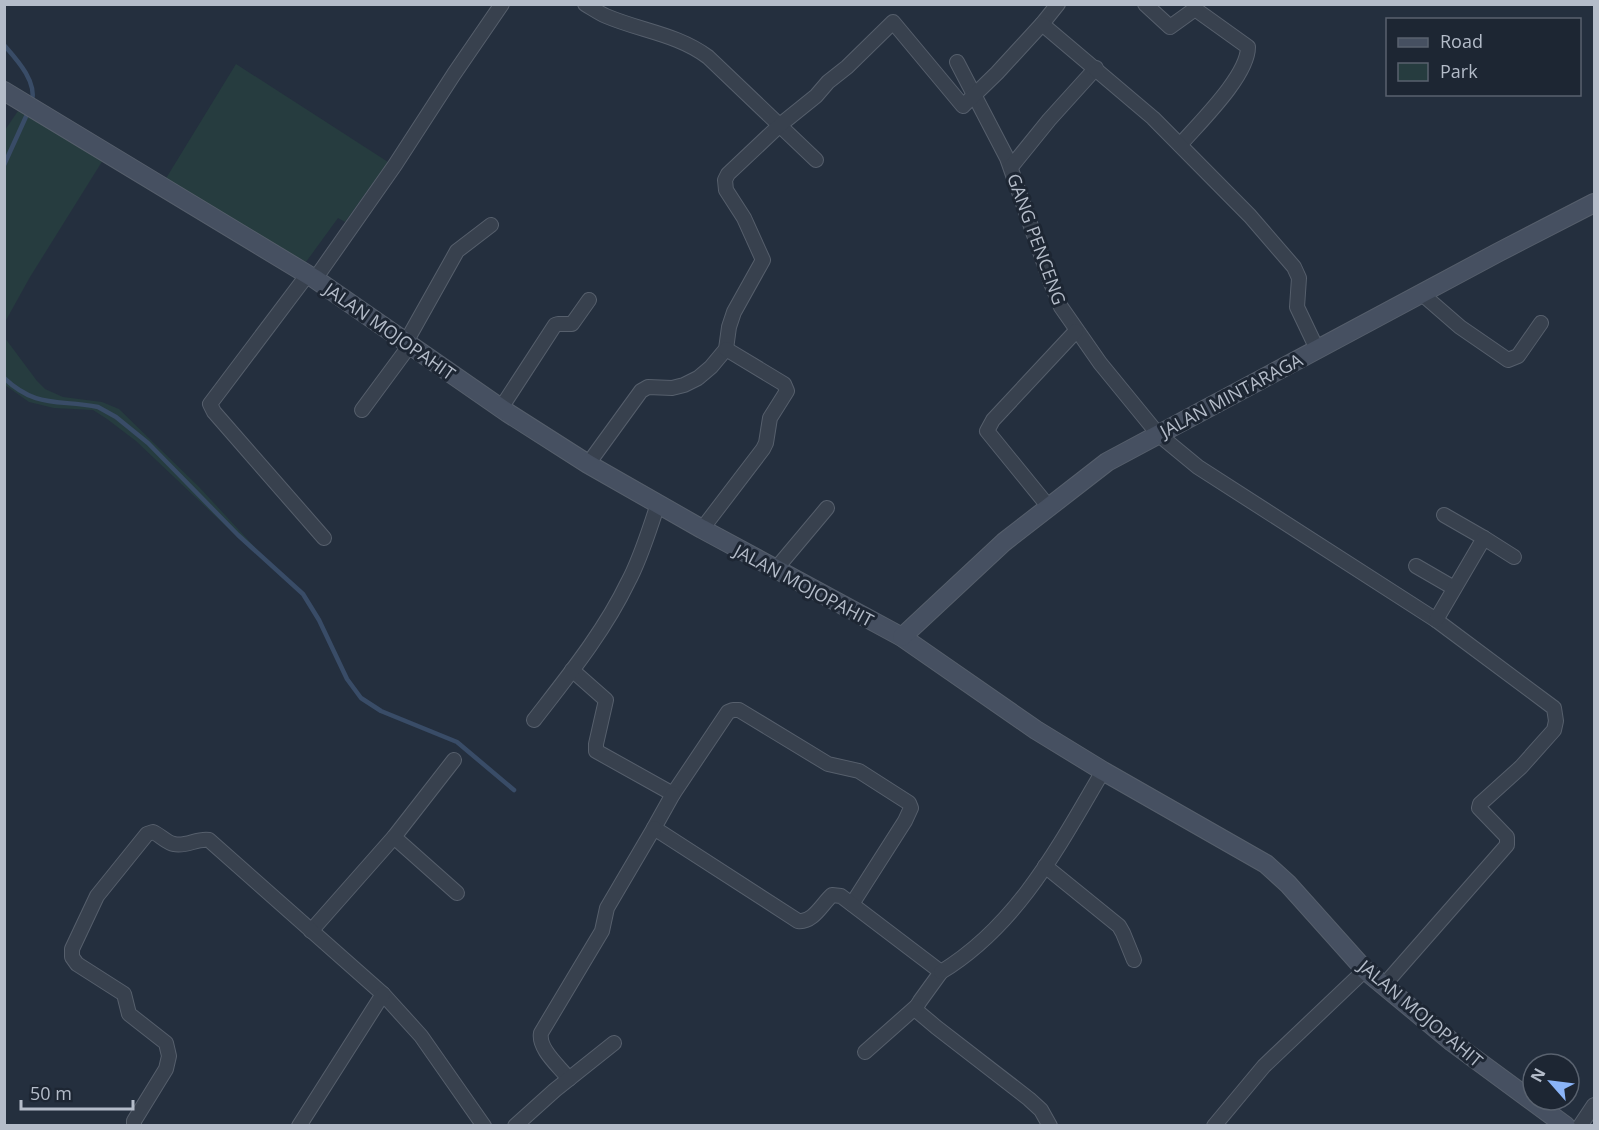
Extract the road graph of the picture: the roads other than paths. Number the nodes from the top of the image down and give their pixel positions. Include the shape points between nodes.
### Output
1 (502, 4) edge
2 (585, 4) edge
3 (1058, 4) edge
4 (1144, 4) edge
5 (1042, 24) junction
6 (957, 62) dead end
7 (1096, 68) junction
8 (10, 95) edge
9 (780, 125) junction
10 (1180, 145) junction
11 (816, 160) dead end
12 (1011, 167) junction
13 (1594, 203) edge
14 (491, 225) dead end
15 (312, 276) junction
16 (1422, 294) junction
17 (589, 300) dead end
18 (1541, 323) dead end
19 (1076, 331) junction
20 (408, 344) junction
21 (726, 349) junction
22 (1317, 349) junction
23 (501, 408) junction
24 (362, 410) dead end
25 (1158, 434) junction
26 (588, 464) junction
27 (658, 504) junction
28 (1048, 506) junction
29 (827, 508) dead end
30 (1444, 514) dead end
31 (702, 530) junction
32 (324, 538) dead end
33 (1484, 538) junction
34 (1514, 557) dead end
35 (1416, 566) dead end
36 (775, 570) junction
37 (1454, 588) junction
38 (1436, 620) junction
39 (902, 637) junction
40 (572, 670) junction
41 (534, 720) dead end
42 (454, 760) dead end
43 (1103, 771) junction
44 (673, 794) junction
45 (654, 828) junction
46 (394, 837) junction
47 (1045, 866) junction
48 (457, 893) dead end
49 (852, 904) junction
50 (311, 931) junction
51 (1134, 960) dead end
52 (1365, 970) junction
53 (941, 972) junction
54 (1385, 984) junction
55 (382, 993) junction
56 (917, 1006) junction
57 (614, 1043) dead end
58 (865, 1052) dead end
59 (569, 1079) junction
60 (1594, 1105) edge
61 (134, 1125) edge
62 (299, 1125) edge
63 (484, 1125) edge
64 (515, 1125) edge
65 (1050, 1125) edge
66 (1214, 1125) edge
67 (1566, 1125) edge
68 (1580, 1125) edge

1 - 15 street via 395,165
2 - 9 street via 606,16 696,48
3 - 5 street
4 - 10 street via 1170,27 1195,9 1248,47 1238,78
5 - 7 street
5 - 9 street via 963,106 893,22
6 - 12 street, GANG PENCENG
7 - 10 street
7 - 12 street
8 - 15 street, JALAN MOJOPAHIT
9 - 11 street
9 - 21 street via 725,180 726,190 763,260 734,312
10 - 22 street via 1298,272 1297,307
12 - 19 street, GANG PENCENG via 1051,283
13 - 16 street, JALAN MINTARAGA
14 - 20 street via 457,251
15 - 20 street, JALAN MOJOPAHIT
15 - 32 street via 210,405
16 - 18 street via 1508,360 1518,356
16 - 22 street, JALAN MINTARAGA
17 - 23 street via 573,324 555,325
19 - 25 street, GANG PENCENG
19 - 28 street via 987,427 989,436
20 - 23 street, JALAN MOJOPAHIT
20 - 24 street
21 - 26 street via 711,367 684,385 641,391
21 - 31 street via 784,384 787,391 770,418 763,449
22 - 25 street, JALAN MINTARAGA
23 - 26 street, JALAN MOJOPAHIT
25 - 28 street, JALAN MINTARAGA via 1107,462
25 - 38 street, GANG PENCENG via 1198,467
26 - 27 street, JALAN MOJOPAHIT
27 - 31 street, JALAN MOJOPAHIT
27 - 40 street via 630,580 602,629
28 - 39 street, JALAN MINTARAGA
29 - 36 street
30 - 33 street
31 - 36 street, JALAN MOJOPAHIT
33 - 34 street
33 - 37 street
35 - 37 street
36 - 39 street, JALAN MOJOPAHIT
37 - 38 street
38 - 54 street, GANG PENCENG via 1554,708 1556,721 1554,730 1480,804 1479,808 1507,837 1507,845
39 - 43 street, JALAN MOJOPAHIT via 1036,730
40 - 41 street
40 - 44 street via 606,700 596,752
42 - 46 street
43 - 47 street
43 - 52 street, JALAN MOJOPAHIT via 1278,873
44 - 45 street
44 - 49 street via 733,710 828,764 859,771 911,806
45 - 49 street via 798,921 811,918 832,895
45 - 59 street via 609,906 602,931 541,1033 543,1047
46 - 48 street
46 - 50 street
47 - 51 street via 1119,927
47 - 53 street via 1003,922 974,950
49 - 53 street
50 - 55 street
50 - 61 street via 209,840 179,845 153,832 147,834 97,896 72,949 77,964 124,994 129,1014 166,1043 166,1069
52 - 54 street, JALAN MOJOPAHIT
52 - 66 street via 1264,1066
53 - 56 street
54 - 67 street, JALAN MOJOPAHIT via 1452,1042
55 - 62 street
55 - 63 street via 421,1036
56 - 58 street
56 - 65 street via 929,1022 1029,1099
57 - 59 street
59 - 64 street
60 - 68 street

